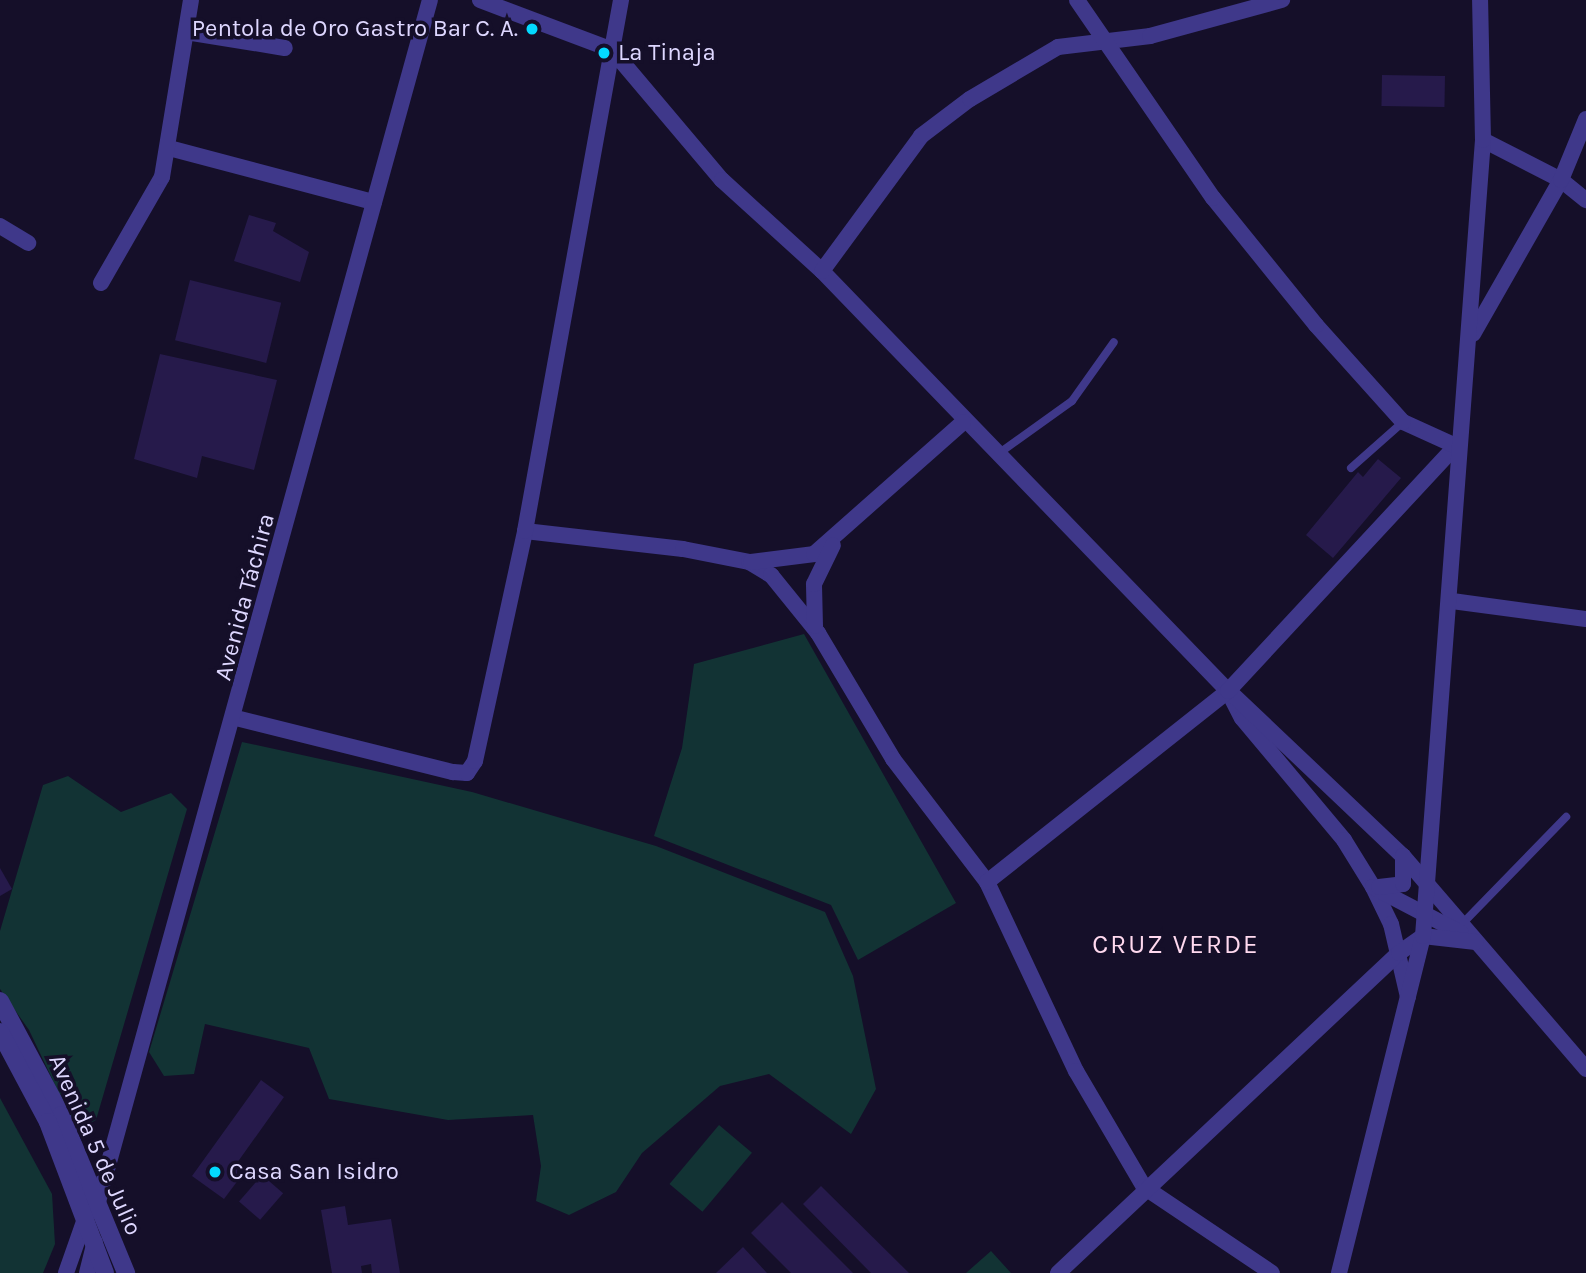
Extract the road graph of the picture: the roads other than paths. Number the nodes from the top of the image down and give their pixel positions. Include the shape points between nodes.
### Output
1 (191, 0) edge
2 (430, 0) edge
3 (480, 0) edge
4 (621, 0) edge
5 (1077, 0) edge
6 (1282, 0) edge
7 (1480, 0) edge
8 (186, 32) junction
9 (1107, 41) junction
10 (285, 48) dead end
11 (612, 50) junction
12 (1586, 119) edge
13 (1483, 140) junction
14 (169, 148) junction
15 (1561, 180) junction
16 (1586, 200) edge
17 (374, 202) junction
18 (0, 226) edge
19 (28, 243) dead end
20 (822, 271) junction
21 (101, 284) dead end
22 (1470, 340) junction
23 (1114, 342) dead end
24 (963, 422) junction
25 (1403, 422) junction
26 (1456, 446) junction
27 (996, 455) junction
28 (1351, 468) dead end
29 (525, 531) junction
30 (844, 531) junction
31 (749, 562) junction
32 (1452, 601) junction
33 (1586, 619) edge
34 (815, 628) junction
35 (1228, 691) junction
36 (236, 718) junction
37 (1566, 817) dead end
38 (1403, 856) junction
39 (988, 881) junction
40 (1373, 887) junction
41 (1427, 890) junction
42 (1425, 911) junction
43 (1461, 925) junction
44 (1423, 936) junction
45 (1476, 942) junction
46 (1399, 953) junction
47 (1364, 984) junction
48 (1408, 997) junction
49 (0, 1000) edge
50 (0, 1032) edge
51 (1586, 1069) edge
52 (1144, 1187) junction
53 (90, 1210) junction
54 (95, 1246) junction
55 (66, 1273) edge
56 (87, 1273) edge
57 (105, 1273) edge
58 (125, 1273) edge
59 (1058, 1273) edge
60 (1272, 1273) edge
61 (1339, 1273) edge

1 - 8 street
2 - 17 street, Avenida Táchira
3 - 11 street
4 - 11 street
5 - 9 street
6 - 9 street via 1150,36
7 - 13 street
8 - 10 street
8 - 14 street
9 - 20 street via 1058,47 947,113 922,136
9 - 25 street via 1213,198
11 - 20 street via 722,180
11 - 29 street
12 - 15 street
13 - 15 street
13 - 22 street
14 - 17 street
14 - 21 street via 158,188 130,224
15 - 16 street
15 - 22 street
17 - 36 street, Avenida Táchira
18 - 19 street
20 - 24 street
22 - 26 street
23 - 27 lane via 1072,401
24 - 27 street
24 - 30 street
25 - 26 street
25 - 28 lane
26 - 32 street
26 - 35 street
27 - 35 street
29 - 31 street
29 - 36 street via 467,773
30 - 31 street via 814,554
30 - 34 street via 814,584
31 - 34 street via 771,575
32 - 33 street
32 - 41 street
34 - 39 street via 893,759
35 - 38 street
35 - 39 street
35 - 40 street via 1242,718 1344,839
36 - 53 street, Avenida Táchira
37 - 43 lane
38 - 40 street via 1403,884
38 - 41 street
39 - 52 street via 1076,1071
40 - 42 street
40 - 46 street
41 - 42 street
41 - 43 street
42 - 44 street
42 - 45 street
43 - 45 street
44 - 45 street
44 - 46 street
44 - 48 street
45 - 51 street
46 - 47 street
46 - 48 street
47 - 48 street via 1395,980
47 - 52 street
48 - 61 street
49 - 53 street, Avenida 5 de Julio via 61,1115
50 - 53 street, Avenida 5 de Julio
52 - 59 street
52 - 60 street
53 - 54 street, Avenida 5 de Julio
53 - 55 street, Avenida Táchira
53 - 58 street, Avenida 5 de Julio
54 - 56 street
54 - 57 street, Avenida 5 de Julio

